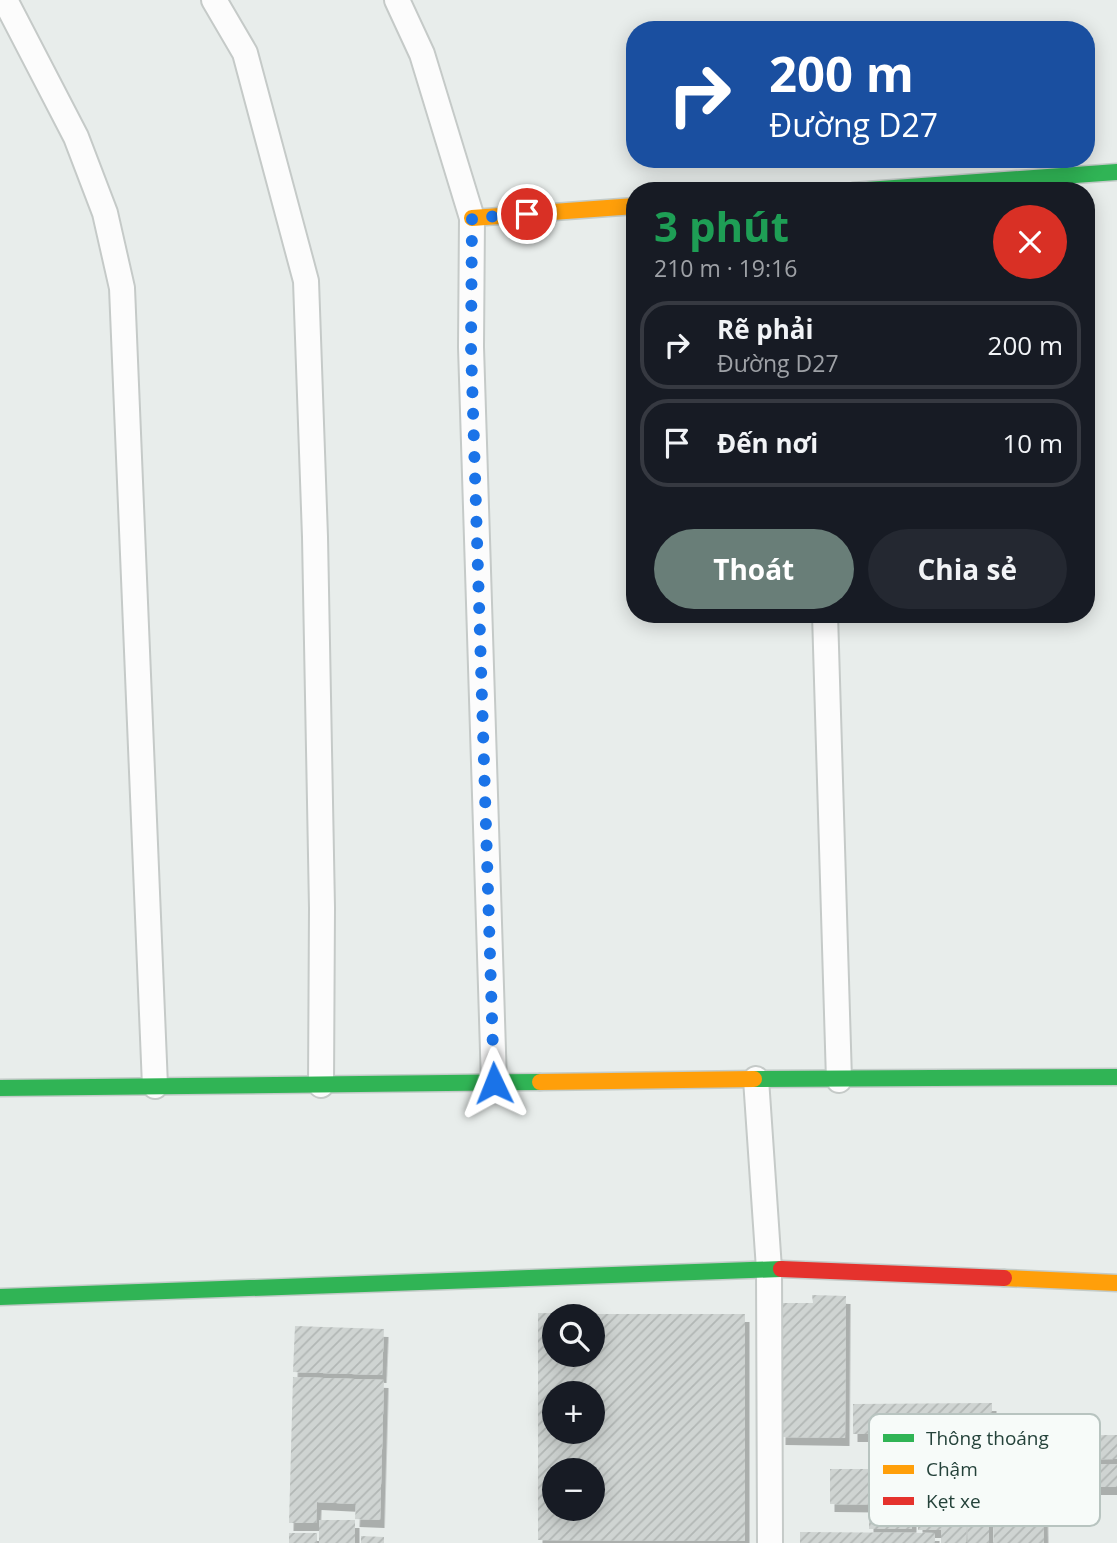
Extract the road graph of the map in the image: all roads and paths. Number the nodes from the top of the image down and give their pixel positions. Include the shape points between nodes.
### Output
1 (5, 0) edge
2 (214, 0) edge
3 (397, 0) edge
4 (1117, 172) edge
5 (978, 182) edge
6 (626, 207) edge
7 (472, 218) junction
8 (825, 623) edge
9 (1117, 1077) edge
10 (756, 1079) junction
11 (839, 1080) junction
12 (494, 1083) junction
13 (321, 1085) junction
14 (155, 1086) junction
15 (0, 1088) edge
16 (769, 1269) junction
17 (1117, 1283) edge
18 (0, 1297) edge
19 (770, 1543) edge

1 - 14 street via 84,156 105,213 122,288
2 - 13 street via 245,53 306,281 322,908
3 - 7 street via 422,54
4 - 5 street
6 - 7 street
7 - 12 street via 471,347
8 - 11 street
9 - 11 street
10 - 11 street
10 - 12 street
10 - 16 street
12 - 13 street
13 - 14 street
14 - 15 street
16 - 17 street
16 - 18 street
16 - 19 street

